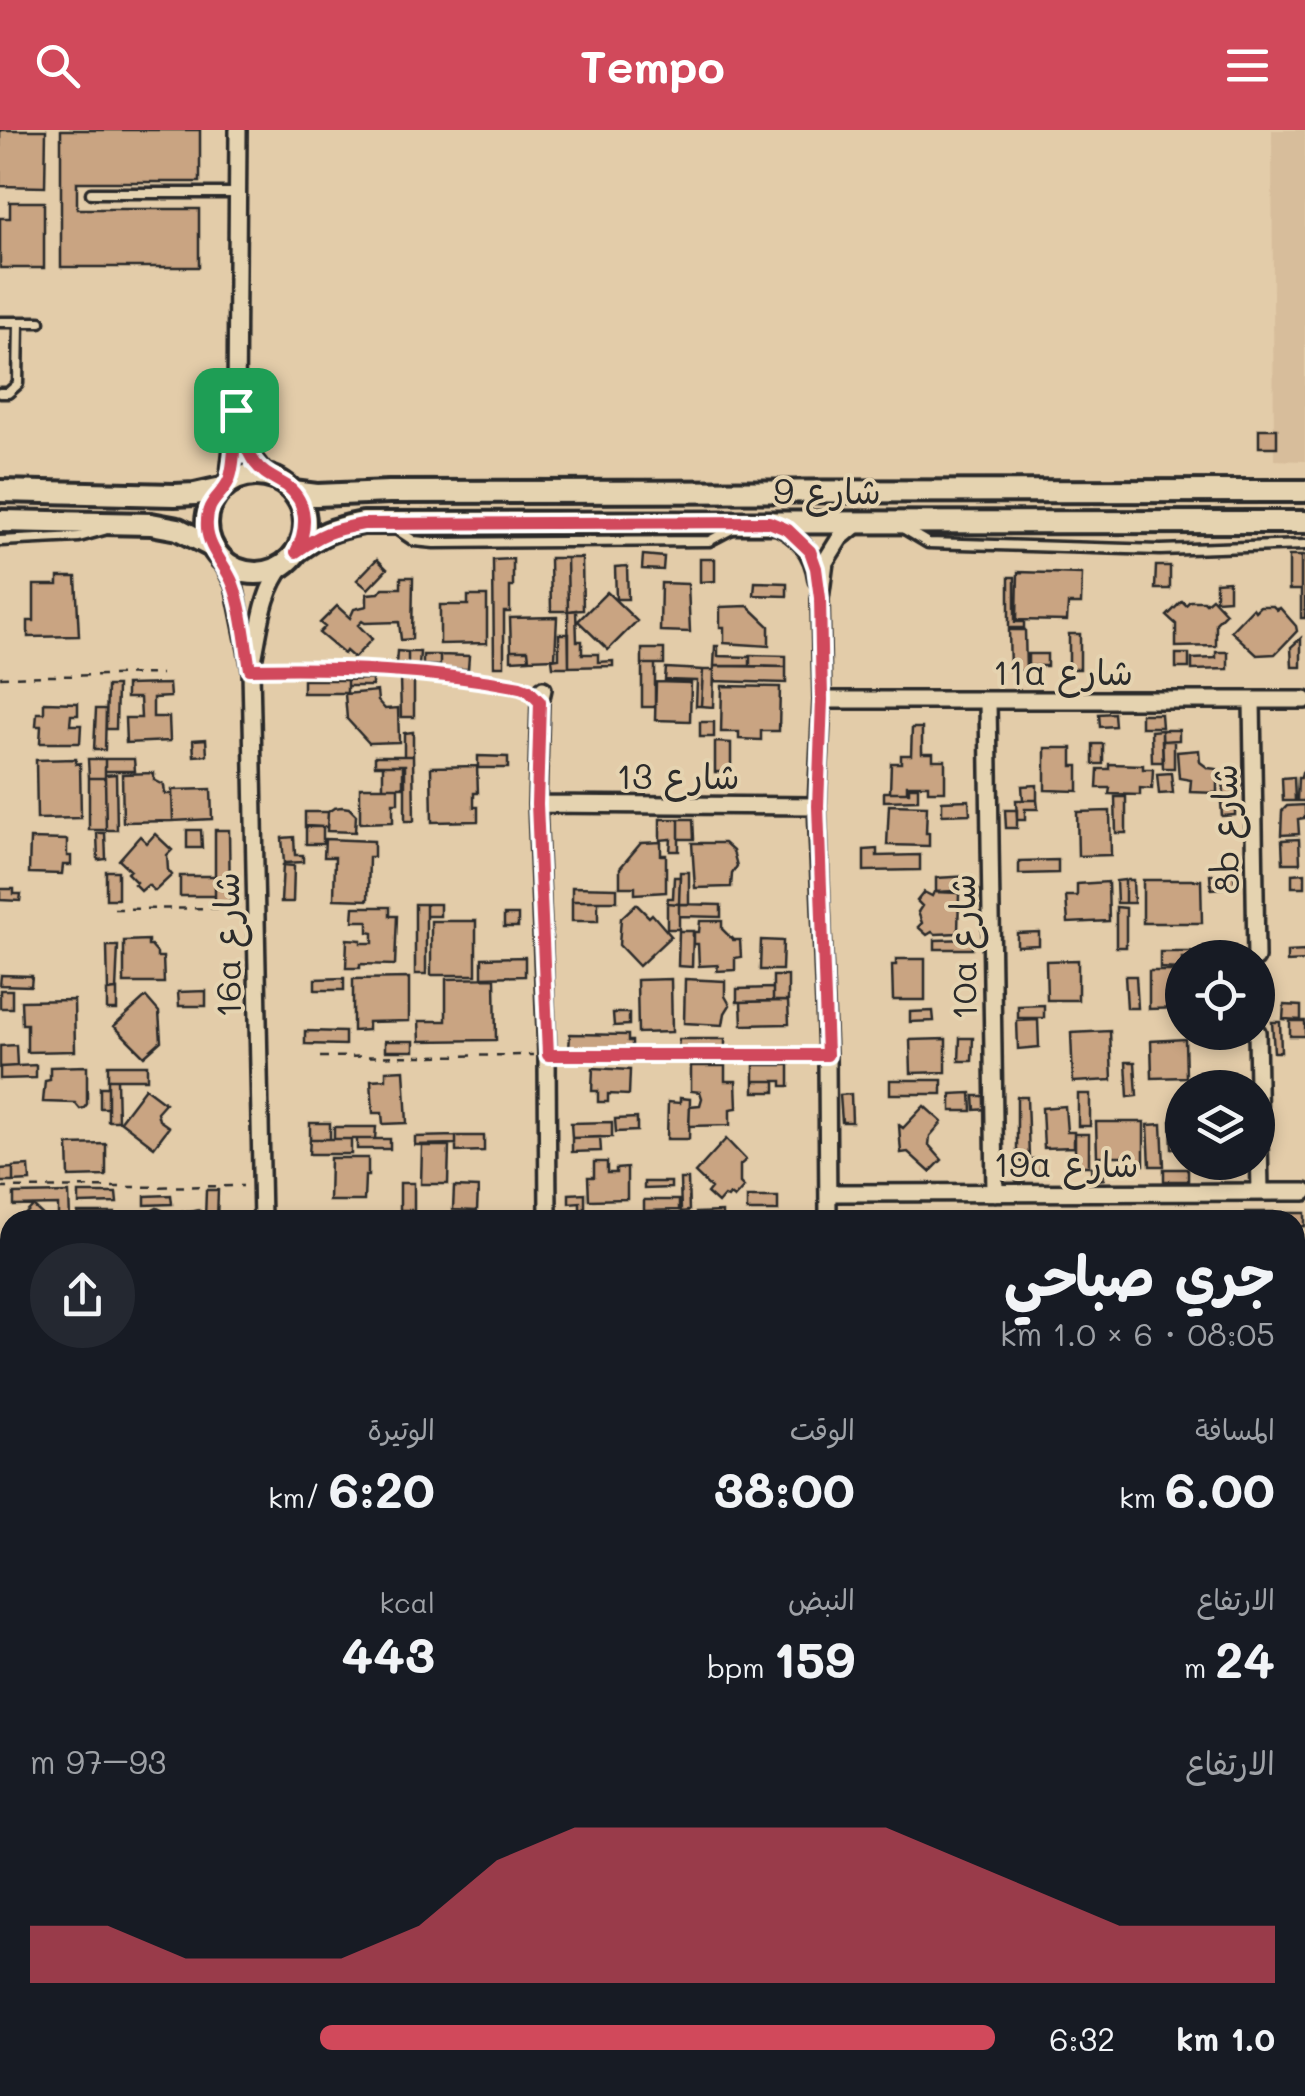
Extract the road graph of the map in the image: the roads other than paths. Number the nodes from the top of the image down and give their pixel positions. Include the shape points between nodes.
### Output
1 (238, 130) edge
2 (92, 193) dead end
3 (238, 193) junction
4 (0, 322) edge
5 (19, 322) junction
6 (40, 322) dead end
7 (0, 393) edge
8 (236, 410) junction
9 (267, 476) junction
10 (225, 486) junction
11 (0, 490) edge
12 (1305, 490) edge
13 (293, 492) junction
14 (0, 521) edge
15 (119, 522) junction
16 (769, 522) junction
17 (893, 522) junction
18 (1305, 522) edge
19 (858, 523) junction
20 (0, 542) edge
21 (1305, 545) edge
22 (217, 554) junction
23 (290, 558) junction
24 (820, 598) junction
25 (250, 669) junction
26 (542, 695) road end
27 (822, 700) junction
28 (1252, 700) junction
29 (1305, 700) edge
30 (988, 701) junction
31 (537, 804) junction
32 (818, 806) junction
33 (1256, 940) edge
34 (1257, 1050) edge
35 (1260, 1192) junction
36 (1305, 1192) edge
37 (828, 1193) junction
38 (996, 1193) junction
39 (262, 1210) edge
40 (548, 1210) edge
41 (828, 1210) edge

1 - 3 street
2 - 3 lane
3 - 8 street
4 - 5 lane
5 - 6 lane
5 - 7 lane via 18,384
8 - 9 street via 248,451
8 - 10 street
9 - 10 street
9 - 13 street
10 - 11 street via 175,495
10 - 22 street via 207,515
12 - 13 street, شارع 9
13 - 23 street via 305,522
14 - 15 street
15 - 20 lane via 79,537
15 - 22 street via 178,529
16 - 19 street, شارع 9
16 - 23 street, شارع 9 via 363,524 319,535
16 - 24 street via 810,551
17 - 18 street, شارع 9
17 - 19 street, شارع 9
17 - 21 lane via 928,542 1160,550
19 - 24 street via 825,562
22 - 23 street via 233,568 259,574
22 - 25 street, 16a شارع via 234,585
23 - 25 street, 16a شارع via 267,593
24 - 27 street
25 - 39 street, 16a شارع
26 - 31 street
27 - 30 street, 11a شارع
27 - 32 street
28 - 29 street, 11a شارع
28 - 30 street, 11a شارع
28 - 33 street, 8b شارع
30 - 38 street, 10a شارع
31 - 32 street, شارع 13
31 - 40 street
32 - 37 street
34 - 35 street
35 - 36 street, 19a شارع
35 - 38 street, 19a شارع
37 - 38 street, 19a شارع
37 - 41 street

